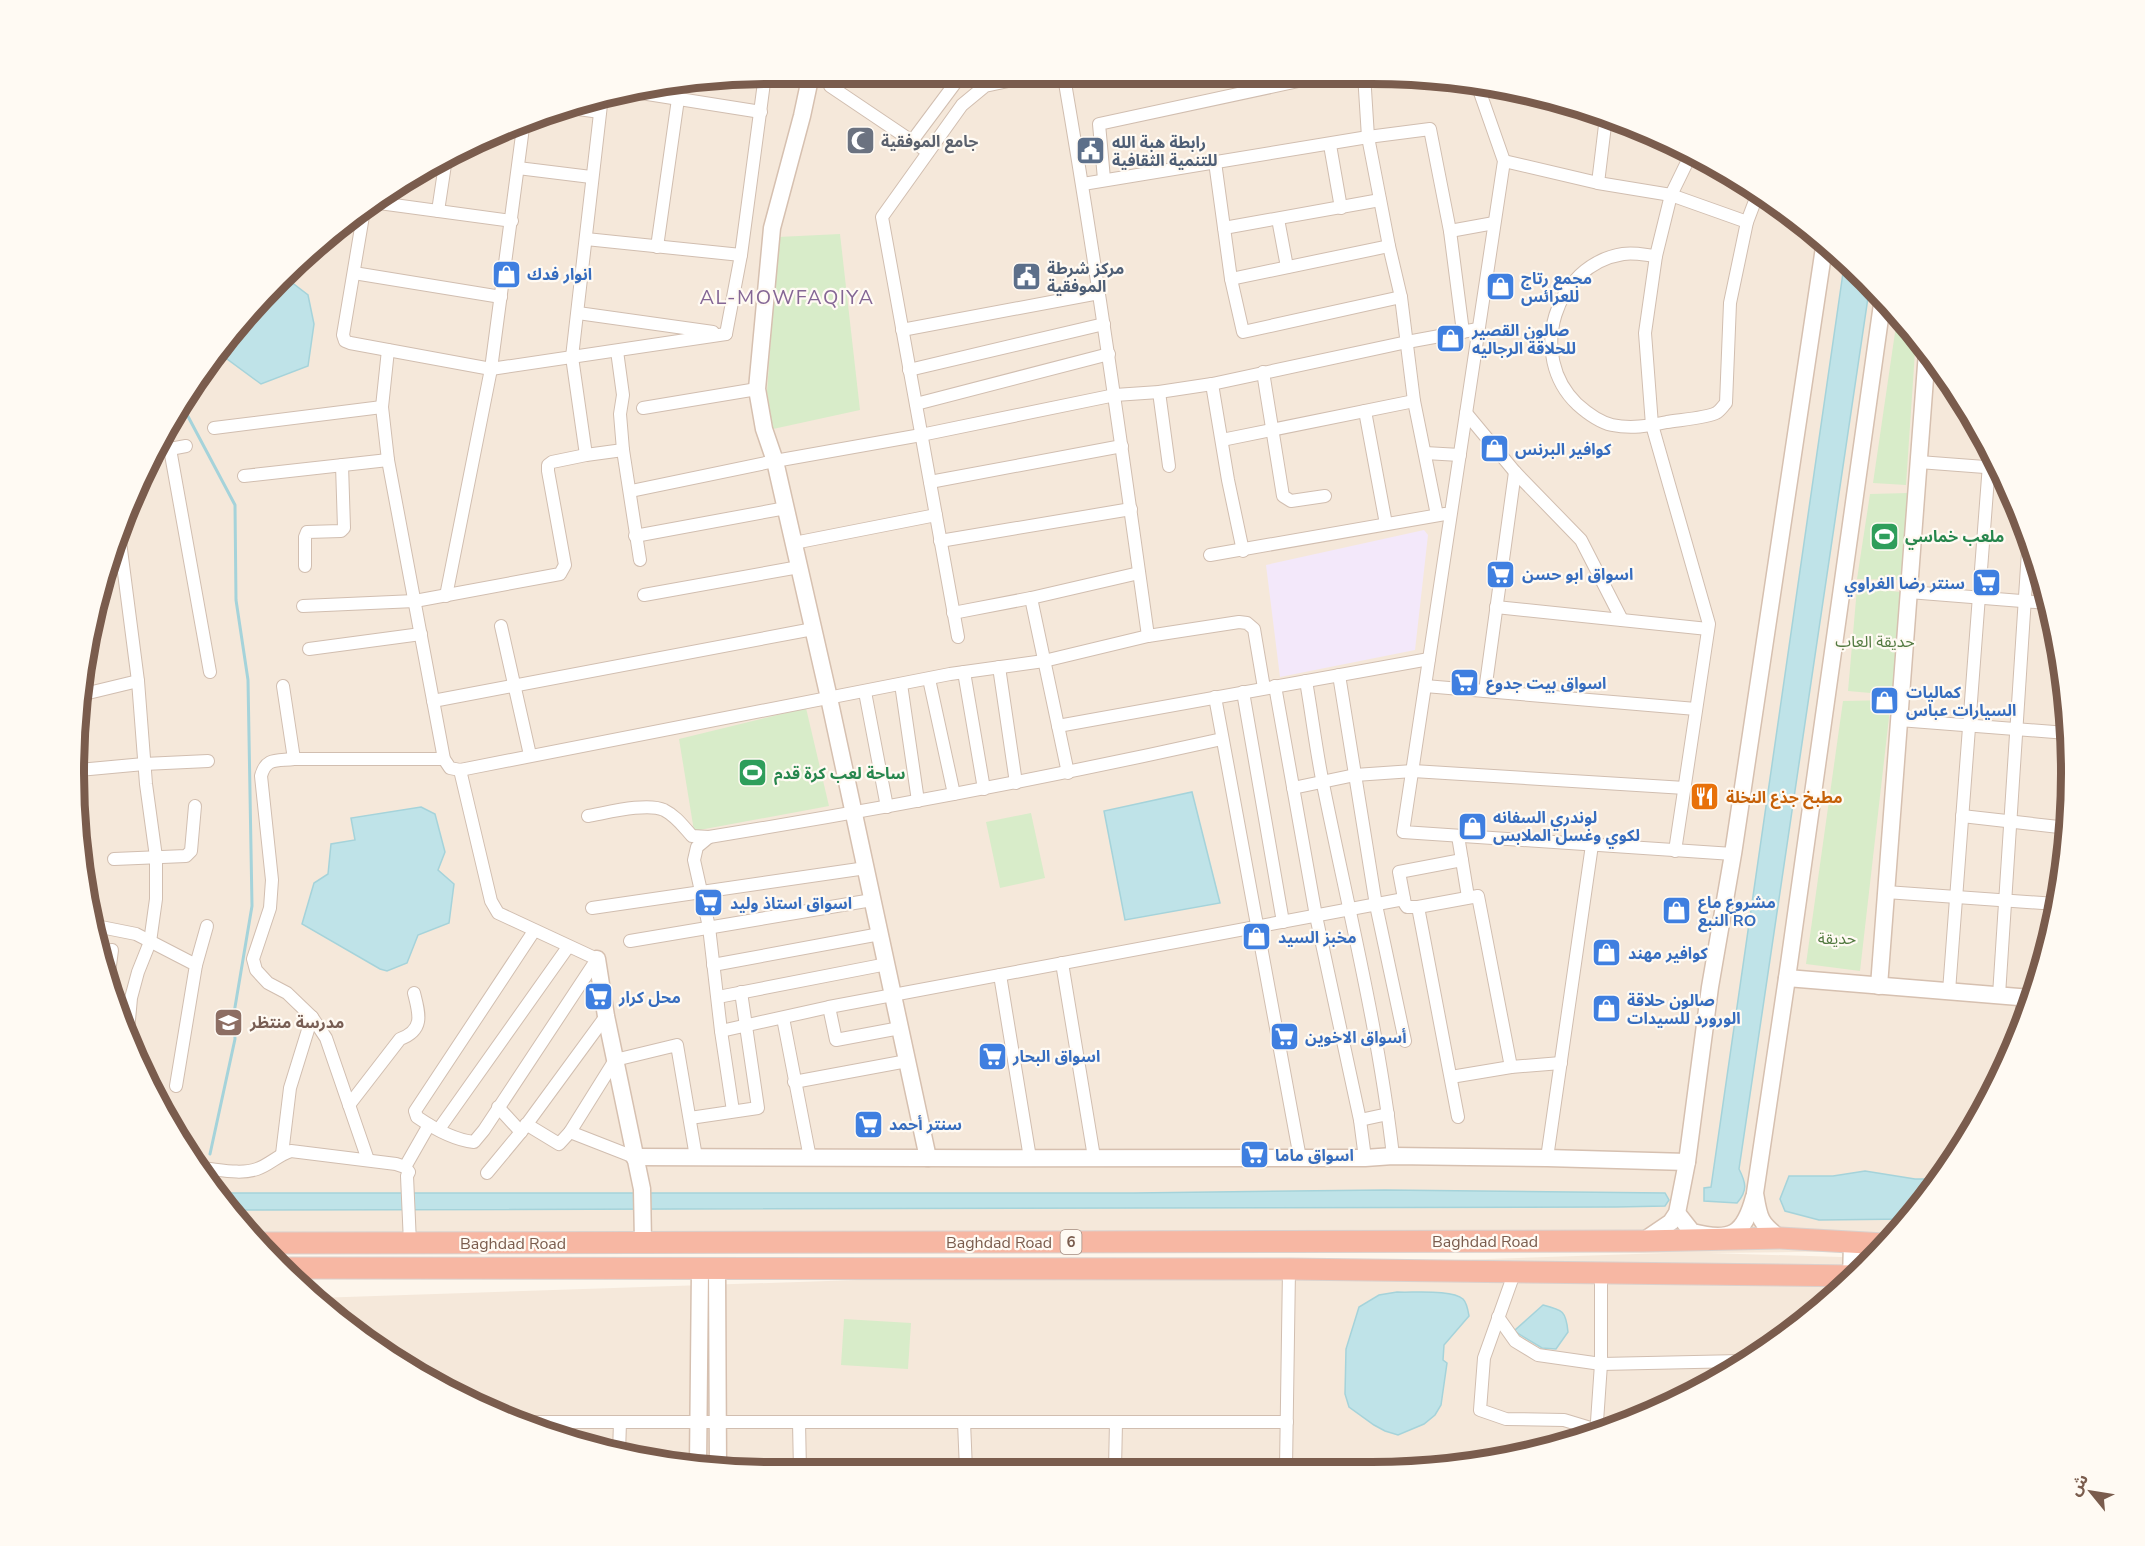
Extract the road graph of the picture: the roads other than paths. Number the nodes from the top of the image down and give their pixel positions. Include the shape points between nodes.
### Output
1 (764, 84) edge
2 (809, 84) edge
3 (831, 84) edge
4 (955, 84) edge
5 (994, 84) edge
6 (1065, 84) edge
7 (1285, 84) edge
8 (1365, 84) edge
9 (1480, 93) edge
10 (653, 95) edge
11 (678, 99) junction
12 (601, 106) edge
13 (586, 110) edge
14 (600, 112) junction
15 (761, 112) junction
16 (1605, 125) edge
17 (523, 131) edge
18 (1368, 137) junction
19 (912, 141) junction
20 (1330, 145) junction
21 (928, 152) junction
22 (1504, 161) junction
23 (1688, 161) edge
24 (1215, 162) junction
25 (445, 167) edge
26 (518, 168) junction
27 (591, 177) junction
28 (1104, 180) junction
29 (1598, 183) junction
30 (1083, 184) junction
31 (1671, 195) junction
32 (1380, 200) junction
33 (1755, 200) edge
34 (385, 204) edge
35 (1341, 208) junction
36 (438, 211) junction
37 (1278, 219) junction
38 (362, 220) edge
39 (512, 221) junction
40 (1747, 222) junction
41 (1494, 223) junction
42 (1224, 228) junction
43 (1450, 231) junction
44 (586, 239) junction
45 (1389, 246) junction
46 (657, 247) junction
47 (1823, 253) edge
48 (741, 255) junction
49 (1656, 256) junction
50 (1287, 267) junction
51 (354, 273) junction
52 (1231, 279) junction
53 (1099, 293) junction
54 (501, 297) junction
55 (1401, 297) junction
56 (1881, 310) edge
57 (578, 313) junction
58 (1104, 324) junction
59 (1478, 329) junction
60 (902, 330) junction
61 (1463, 332) junction
62 (726, 334) junction
63 (1407, 342) junction
64 (388, 350) junction
65 (617, 351) junction
66 (1109, 354) junction
67 (572, 357) junction
68 (1926, 364) edge
69 (491, 369) junction
70 (909, 370) junction
71 (1263, 372) junction
72 (1212, 384) junction
73 (757, 389) junction
74 (1159, 392) junction
75 (1115, 395) junction
76 (1414, 401) junction
77 (916, 404) junction
78 (382, 407) junction
79 (643, 408) dead end
80 (1365, 411) junction
81 (1466, 413) junction
82 (1652, 425) junction
83 (214, 428) dead end
84 (1273, 430) junction
85 (921, 435) junction
86 (1222, 441) junction
87 (186, 446) dead end
88 (1122, 446) junction
89 (170, 449) junction
90 (164, 450) edge
91 (623, 450) junction
92 (1425, 453) junction
93 (1460, 454) junction
94 (586, 455) junction
95 (388, 460) junction
96 (775, 461) junction
97 (1919, 462) junction
98 (342, 465) junction
99 (1169, 466) dead end
100 (1990, 468) edge
101 (1515, 472) junction
102 (1993, 475) edge
103 (244, 476) dead end
104 (930, 482) junction
105 (631, 491) junction
106 (1325, 496) dead end
107 (786, 508) junction
108 (1131, 509) junction
109 (1451, 513) junction
110 (936, 515) junction
111 (1437, 515) junction
112 (1386, 524) junction
113 (635, 536) junction
114 (940, 541) junction
115 (794, 543) junction
116 (121, 551) edge
117 (1243, 551) junction
118 (1210, 555) dead end
119 (640, 560) dead end
120 (2027, 562) edge
121 (304, 567) dead end
122 (799, 567) junction
123 (1139, 573) junction
124 (1909, 592) junction
125 (644, 595) dead end
126 (446, 596) junction
127 (1031, 598) junction
128 (1979, 598) junction
129 (415, 601) junction
130 (2025, 601) junction
131 (2040, 602) edge
132 (303, 606) dead end
133 (1496, 608) junction
134 (953, 613) junction
135 (1622, 620) junction
136 (501, 626) dead end
137 (813, 629) junction
138 (1708, 629) junction
139 (421, 634) junction
140 (1148, 636) junction
141 (958, 637) dead end
142 (309, 649) dead end
143 (1429, 659) junction
144 (1044, 661) junction
145 (999, 667) junction
146 (210, 672) dead end
147 (964, 672) junction
148 (1339, 675) junction
149 (929, 679) junction
150 (138, 681) junction
151 (1306, 681) junction
152 (901, 684) junction
153 (283, 686) dead end
154 (514, 686) junction
155 (1425, 686) junction
156 (1270, 687) junction
157 (1485, 691) junction
158 (865, 692) junction
159 (1243, 692) junction
160 (89, 693) edge
161 (1215, 697) junction
162 (829, 698) junction
163 (433, 701) junction
164 (1696, 709) junction
165 (1899, 720) junction
166 (1058, 726) junction
167 (1969, 726) junction
168 (2016, 729) junction
169 (2060, 732) edge
170 (1222, 739) junction
171 (530, 755) junction
172 (294, 759) junction
173 (444, 759) junction
174 (208, 761) dead end
175 (144, 764) junction
176 (84, 770) edge
177 (460, 770) junction
178 (1413, 771) junction
179 (1068, 773) junction
180 (1355, 775) junction
181 (1016, 783) junction
182 (1323, 783) junction
183 (1293, 788) junction
184 (1685, 788) junction
185 (984, 789) junction
186 (954, 794) junction
187 (918, 801) junction
188 (195, 806) dead end
189 (887, 807) junction
190 (854, 813) junction
191 (588, 816) dead end
192 (1962, 816) junction
193 (2011, 822) junction
194 (2059, 828) edge
195 (1458, 836) junction
196 (709, 837) junction
197 (1592, 845) junction
198 (1675, 850) junction
199 (1733, 854) junction
200 (156, 856) junction
201 (114, 859) dead end
202 (1462, 861) junction
203 (866, 868) junction
204 (1886, 892) junction
205 (701, 893) junction
206 (1468, 897) junction
207 (1956, 897) junction
208 (1404, 899) junction
209 (872, 900) junction
210 (2006, 901) junction
211 (2049, 904) edge
212 (1376, 905) junction
213 (1418, 907) junction
214 (592, 908) dead end
215 (1351, 910) junction
216 (1316, 916) junction
217 (1283, 922) junction
218 (207, 926) dead end
219 (102, 927) edge
220 (709, 927) junction
221 (1257, 927) junction
222 (534, 931) junction
223 (880, 933) junction
224 (630, 941) dead end
225 (150, 942) junction
226 (568, 947) junction
227 (112, 950) dead end
228 (597, 959) junction
229 (110, 962) edge
230 (1062, 963) junction
231 (713, 964) junction
232 (887, 964) junction
233 (196, 965) junction
234 (1000, 975) junction
235 (1788, 978) junction
236 (1879, 986) junction
237 (1949, 991) junction
238 (741, 992) junction
239 (414, 993) dead end
240 (894, 995) junction
241 (1999, 995) junction
242 (2023, 997) edge
243 (718, 998) junction
244 (829, 1007) junction
245 (606, 1016) junction
246 (312, 1017) junction
247 (783, 1018) junction
248 (130, 1021) edge
249 (745, 1025) junction
250 (900, 1029) junction
251 (721, 1030) junction
252 (1405, 1041) dead end
253 (615, 1060) junction
254 (908, 1061) junction
255 (1561, 1063) junction
256 (1511, 1066) junction
257 (1450, 1077) junction
258 (794, 1082) junction
259 (176, 1086) dead end
260 (349, 1105) junction
261 (498, 1107) junction
262 (733, 1111) junction
263 (1388, 1114) junction
264 (1458, 1117) dead end
265 (690, 1118) junction
266 (1360, 1120) junction
267 (434, 1127) junction
268 (523, 1128) junction
269 (570, 1132) junction
270 (282, 1154) junction
271 (1393, 1156) junction
272 (634, 1157) junction
273 (696, 1157) junction
274 (1094, 1157) junction
275 (810, 1158) junction
276 (928, 1158) junction
277 (1030, 1158) junction
278 (1300, 1158) junction
279 (1365, 1158) junction
280 (1547, 1158) junction
281 (368, 1160) junction
282 (1687, 1162) junction
283 (209, 1169) edge
284 (406, 1171) junction
285 (487, 1173) dead end
286 (1755, 1193) junction
287 (1677, 1212) junction
288 (410, 1236) junction
289 (1779, 1238) junction
290 (1643, 1241) junction
291 (269, 1242) edge
292 (643, 1242) junction
293 (1870, 1247) edge
294 (295, 1268) edge
295 (709, 1268) junction
296 (1289, 1269) junction
297 (1515, 1271) junction
298 (1601, 1272) junction
299 (1841, 1277) edge
300 (1498, 1317) junction
301 (1730, 1361) edge
302 (1601, 1364) junction
303 (620, 1422) junction
304 (698, 1422) junction
305 (718, 1422) junction
306 (799, 1422) junction
307 (964, 1422) junction
308 (1116, 1422) junction
309 (1287, 1422) junction
310 (1598, 1423) edge
311 (553, 1425) edge
312 (1585, 1428) edge
313 (619, 1445) edge
314 (698, 1458) edge
315 (718, 1460) edge
316 (800, 1462) edge
317 (966, 1462) edge
318 (1115, 1462) edge
319 (1286, 1462) edge

1 - 15 street
2 - 73 street via 772,228
3 - 19 street
4 - 19 street
5 - 21 street via 985,86 962,105
6 - 30 street
7 - 28 street via 1099,124
8 - 18 street
9 - 22 street
10 - 11 street
11 - 15 street
11 - 46 street
12 - 14 street
13 - 14 street
14 - 27 street
15 - 48 street
16 - 29 street
17 - 26 street
18 - 20 street
18 - 32 street
18 - 43 street via 1430,129
19 - 21 street
20 - 24 street
20 - 35 street
21 - 60 street via 882,217
22 - 29 street
22 - 41 street
23 - 31 street
24 - 28 street
24 - 42 street
25 - 36 street
26 - 27 street
26 - 39 street
27 - 44 street
28 - 30 street
29 - 31 street
30 - 53 street
31 - 40 street
31 - 49 street
32 - 35 street
32 - 45 street
33 - 40 street
34 - 36 street
35 - 37 street
36 - 39 street
37 - 42 street
37 - 50 street
38 - 51 street
39 - 54 street
40 - 82 street via 1730,303 1726,403 1717,413
41 - 43 street
41 - 59 street
42 - 52 street
43 - 61 street
44 - 46 street
44 - 57 street
45 - 50 street
45 - 55 street
46 - 48 street
47 - 199 street
48 - 62 street
49 - 82 street via 1645,333
49 - 82 street via 1611,257 1579,276 1555,315 1550,350 1561,384 1591,416 1610,425
50 - 52 street
51 - 54 street
51 - 64 street via 345,341
52 - 55 street via 1243,332
53 - 58 street
53 - 60 street
54 - 69 street
55 - 63 street
56 - 235 street
57 - 62 street
57 - 67 street
58 - 66 street
58 - 70 street
59 - 61 street
59 - 81 street
60 - 70 street
61 - 63 street
62 - 65 street
63 - 71 street
63 - 76 street
64 - 69 street
64 - 78 street
65 - 67 street
65 - 91 street
66 - 75 street
66 - 77 street
67 - 69 street
67 - 94 street
68 - 97 street
69 - 126 street
70 - 77 street
71 - 72 street
71 - 84 street
72 - 74 street
72 - 86 street
73 - 79 street
73 - 96 street
74 - 75 street
74 - 99 street
75 - 85 street
75 - 88 street
76 - 80 street
76 - 92 street
77 - 85 street
78 - 83 street
78 - 95 street
80 - 84 street
80 - 112 street
81 - 93 street
81 - 101 street
82 - 138 street
84 - 86 street
84 - 106 street via 1283,496 1292,501
85 - 96 street
85 - 104 street
86 - 117 street
87 - 89 street
88 - 104 street
88 - 108 street
89 - 90 street
89 - 146 street
91 - 94 street
91 - 105 street
92 - 93 street
92 - 111 street
93 - 109 street
94 - 126 street via 549,465 565,565 560,574
95 - 98 street
95 - 129 street
96 - 105 street
96 - 107 street
97 - 100 street
97 - 124 street
98 - 103 street
98 - 121 street via 344,528 307,532
101 - 133 street
101 - 135 street via 1581,540
102 - 128 street
104 - 110 street
105 - 113 street
107 - 113 street
107 - 115 street
108 - 114 street
108 - 123 street
109 - 111 street
109 - 143 street
110 - 114 street
110 - 115 street
111 - 112 street
112 - 117 street
113 - 119 street
114 - 134 street
115 - 122 street
116 - 150 street
117 - 118 street
120 - 130 street
122 - 125 street
122 - 137 street
123 - 127 street
123 - 140 street
124 - 128 street
124 - 165 street
126 - 129 street
127 - 134 street
127 - 144 street
128 - 130 street
128 - 167 street
129 - 132 street
129 - 139 street
130 - 131 street
130 - 168 street
133 - 135 street
133 - 157 street
134 - 141 street
135 - 138 street
136 - 154 street
137 - 154 street
137 - 162 street
138 - 164 street
139 - 142 street
139 - 163 street
140 - 144 street
140 - 156 street via 1247,623 1254,629
143 - 148 street
143 - 155 street
144 - 145 street
144 - 166 street
145 - 147 street
145 - 181 street
147 - 149 street
147 - 185 street
148 - 151 street
148 - 180 street
149 - 152 street
149 - 186 street
150 - 160 street
150 - 175 street
151 - 156 street
151 - 182 street
152 - 158 street
152 - 187 street
153 - 172 street
154 - 163 street
154 - 171 street
155 - 157 street
155 - 178 street
156 - 159 street
156 - 183 street
157 - 164 street
158 - 162 street
158 - 189 street
159 - 161 street
159 - 217 street
161 - 166 street
161 - 170 street
162 - 171 street
162 - 190 street
163 - 173 street
164 - 184 street
165 - 167 street
165 - 204 street
166 - 179 street
167 - 168 street
167 - 192 street
168 - 169 street
168 - 193 street
170 - 179 street
170 - 221 street
171 - 177 street
172 - 173 street
172 - 246 street via 270,761 261,776 272,880 270,908 253,959 256,970 268,983 287,993
173 - 177 street via 450,768
174 - 175 street
175 - 176 street
175 - 200 street
177 - 222 street via 491,901 498,914
178 - 180 street
178 - 184 street
178 - 195 street via 1403,832
179 - 181 street
180 - 182 street
180 - 212 street
181 - 185 street
182 - 183 street
182 - 215 street
183 - 216 street
184 - 198 street
185 - 186 street
186 - 187 street
187 - 189 street
188 - 200 street via 191,851 186,856
189 - 190 street
190 - 196 street
190 - 203 street
191 - 196 street via 633,808 661,809 692,836
192 - 193 street
192 - 207 street
193 - 194 street
193 - 210 street
195 - 197 street
195 - 202 street
196 - 205 street via 697,847 694,860
197 - 198 street
197 - 255 street
198 - 199 street
199 - 282 street via 1710,987
200 - 201 street
200 - 225 street
202 - 206 street
202 - 208 street via 1399,873
203 - 205 street
203 - 209 street
204 - 207 street
204 - 236 street
205 - 214 street
205 - 220 street
206 - 213 street
206 - 256 street via 1478,896
207 - 210 street
207 - 237 street
208 - 212 street
208 - 213 street via 1407,907
209 - 220 street
209 - 223 street
210 - 211 street
210 - 241 street
212 - 215 street
212 - 252 street
213 - 257 street
215 - 216 street
215 - 263 street
216 - 217 street
216 - 266 street
217 - 221 street
218 - 233 street
219 - 225 street via 136,934
220 - 224 street
220 - 231 street
221 - 230 street
221 - 278 street
222 - 226 street
222 - 267 street via 415,1111 417,1118
223 - 231 street
223 - 232 street
225 - 233 street
225 - 248 street via 134,985
226 - 228 street
226 - 267 street
227 - 229 street
228 - 245 street
228 - 261 street
230 - 234 street
230 - 274 street
231 - 243 street
232 - 238 street
232 - 240 street
233 - 259 street
234 - 240 street
234 - 277 street
235 - 236 street
235 - 286 street
236 - 237 street
237 - 241 street
238 - 243 street
238 - 249 street
239 - 260 street via 420,1015 418,1024 400,1039
240 - 244 street
240 - 250 street
241 - 242 street
243 - 251 street
244 - 247 street
244 - 250 street via 836,1040
245 - 253 street
245 - 268 street
246 - 260 street via 326,1038
246 - 270 street via 290,1088
247 - 249 street
247 - 258 street
249 - 251 street
249 - 262 street via 758,1108
250 - 254 street
251 - 262 street
253 - 265 street via 677,1044
253 - 269 street
253 - 272 street
254 - 258 street
254 - 276 street
255 - 256 street
255 - 280 street
256 - 257 street
257 - 264 street
258 - 275 street
260 - 281 street
261 - 267 street via 474,1142
261 - 268 street
262 - 265 street
263 - 266 street
263 - 271 street
265 - 273 street
266 - 279 street
267 - 284 street
268 - 269 street via 559,1144
268 - 285 street
269 - 272 street
270 - 281 street via 291,1151
270 - 283 street via 247,1172
271 - 279 street
271 - 280 street
272 - 273 street
272 - 292 street via 642,1189
273 - 275 street
274 - 277 street
274 - 278 street
275 - 276 street
276 - 277 street
278 - 279 street
280 - 282 street
281 - 284 street via 396,1164
282 - 287 street
284 - 288 street
286 - 287 street via 1748,1218 1735,1233 1721,1236 1692,1232
286 - 289 street via 1761,1220
287 - 290 street via 1671,1222
288 - 291 highway, Baghdad Road / 6
288 - 292 highway, Baghdad Road / 6
289 - 290 highway, Baghdad Road / 6
289 - 293 highway, Baghdad Road / 6
290 - 292 highway, Baghdad Road / 6
294 - 295 highway, Baghdad Road / 6
295 - 296 highway, Baghdad Road / 6
295 - 304 street
295 - 305 street
296 - 297 highway, Baghdad Road / 6
296 - 309 street
297 - 298 highway, Baghdad Road / 6
297 - 300 street
298 - 299 highway, Baghdad Road / 6
298 - 302 street
300 - 302 street via 1515,1341 1538,1355
300 - 312 street via 1484,1358 1479,1410 1506,1419 1564,1420
301 - 302 street
302 - 310 street
303 - 304 street
303 - 311 street
303 - 313 street
304 - 305 street
304 - 314 street
305 - 306 street
305 - 315 street
306 - 307 street
306 - 316 street
307 - 308 street
307 - 317 street
308 - 309 street
308 - 318 street
309 - 319 street

